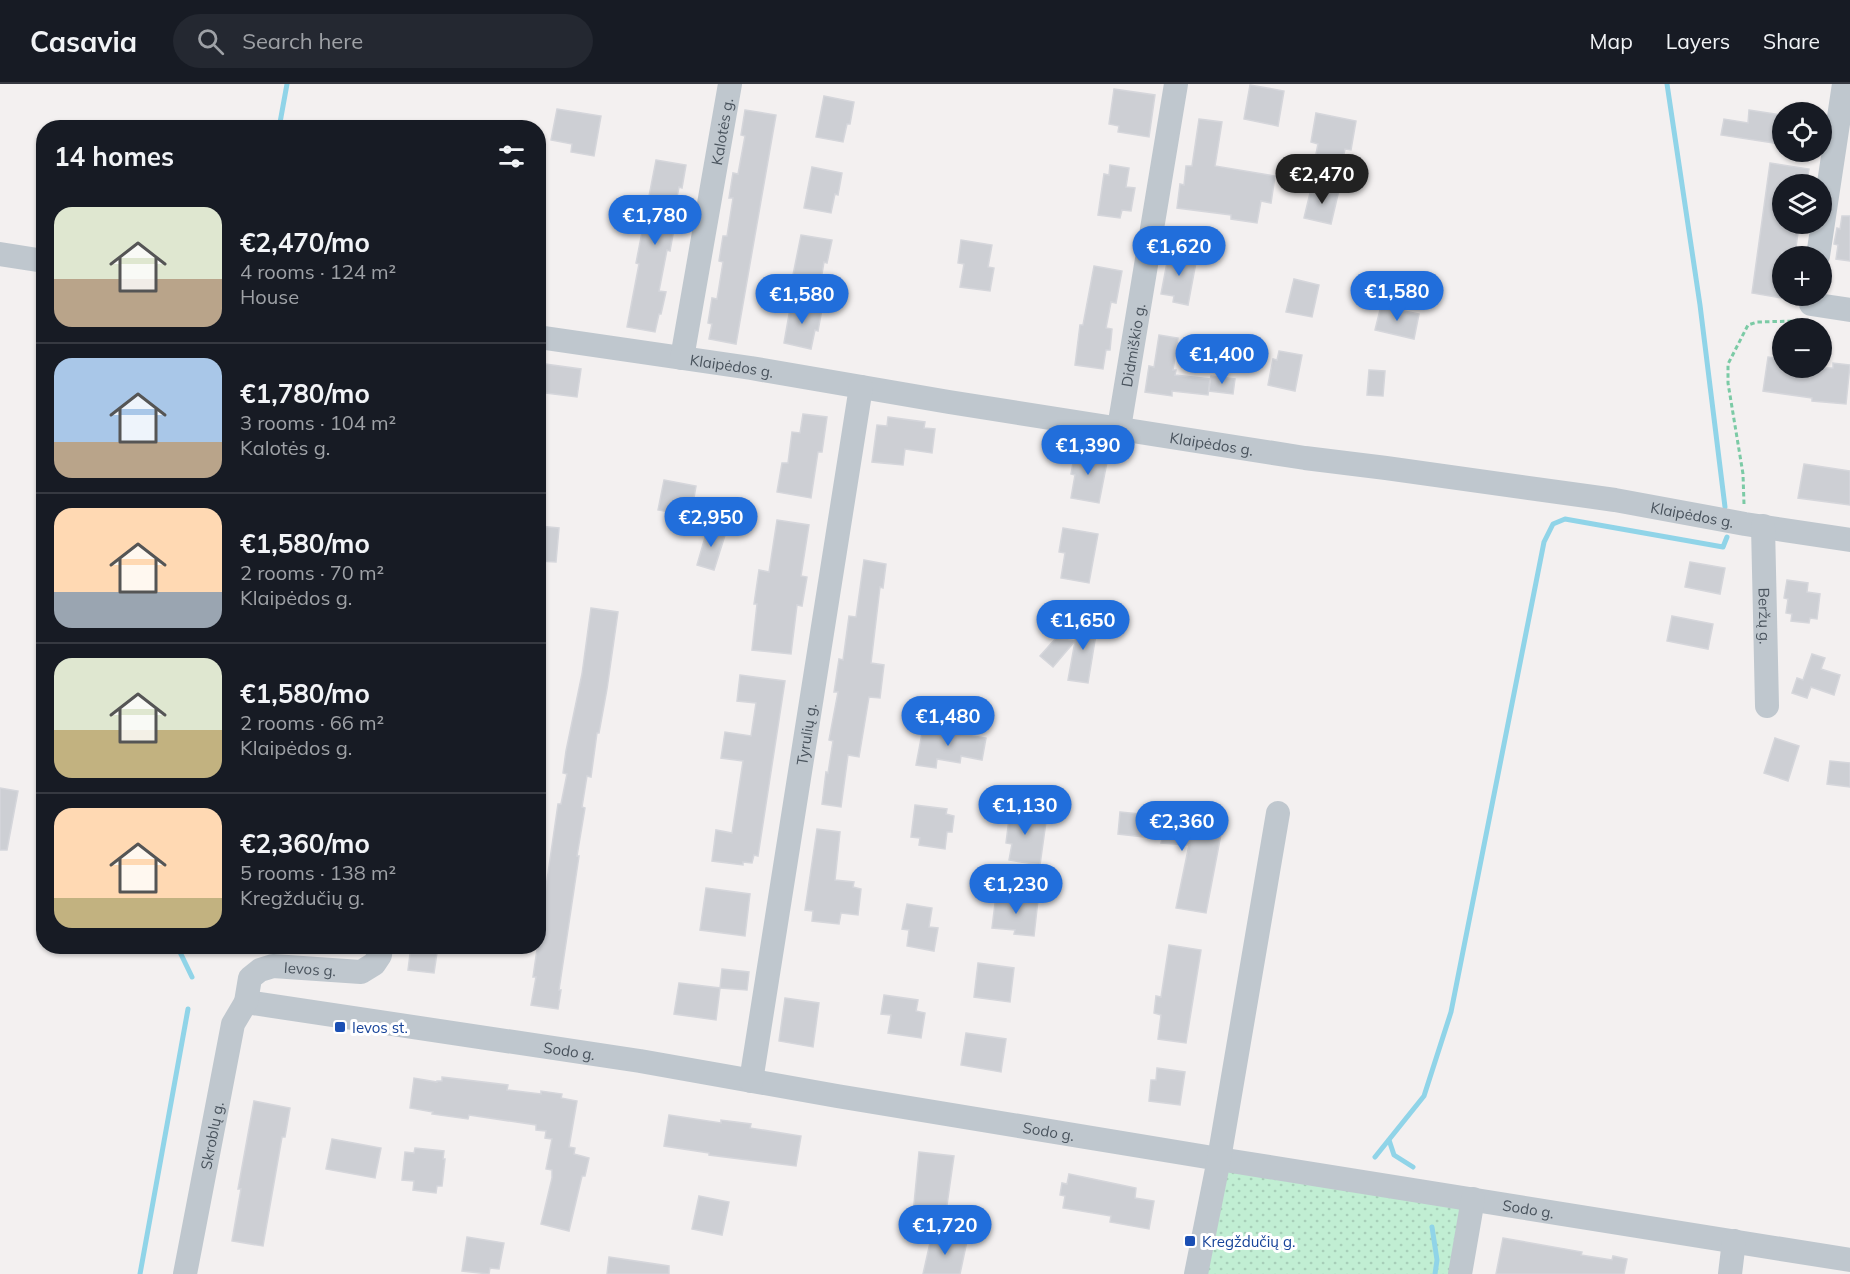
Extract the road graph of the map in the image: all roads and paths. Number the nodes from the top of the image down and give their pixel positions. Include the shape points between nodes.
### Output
1 (730, 84) edge
2 (1176, 84) edge
3 (1844, 84) edge
4 (1820, 246) edge
5 (0, 254) edge
6 (36, 260) edge
7 (1832, 305) edge
8 (1807, 306) edge
9 (1850, 310) edge
10 (546, 338) edge
11 (682, 358) junction
12 (861, 387) junction
13 (1119, 429) junction
14 (1754, 525) junction
15 (1850, 540) edge
16 (1767, 706) dead end
17 (1278, 813) dead end
18 (380, 954) edge
19 (246, 1002) junction
20 (751, 1081) junction
21 (1219, 1159) junction
22 (1473, 1199) junction
23 (1734, 1241) junction
24 (1850, 1260) edge
25 (185, 1274) edge
26 (1196, 1274) edge
27 (1461, 1274) edge
28 (1730, 1274) edge

1 - 11 street, Kalotės g.
2 - 13 street, Didmiškio g.
3 - 4 street
5 - 6 street
7 - 9 street
8 - 14 path via 1797,321 1748,325 1728,364 1728,383
10 - 11 street, Klaipėdos g.
11 - 12 street, Klaipėdos g.
12 - 13 street, Klaipėdos g.
12 - 20 street, Tyrulių g.
13 - 14 street, Klaipėdos g. via 1335,463 1548,490
14 - 15 street, Klaipėdos g.
14 - 16 street, Beržų g.
17 - 21 street
18 - 19 street, Ievos g. via 374,964 361,972 291,966 260,970 250,978
19 - 20 street, Sodo g.
19 - 25 street, Skroblų g. via 233,1024
20 - 21 street, Sodo g.
21 - 22 street, Sodo g.
21 - 26 street
22 - 23 street, Sodo g.
22 - 27 street
23 - 24 street, Sodo g.
23 - 28 street

